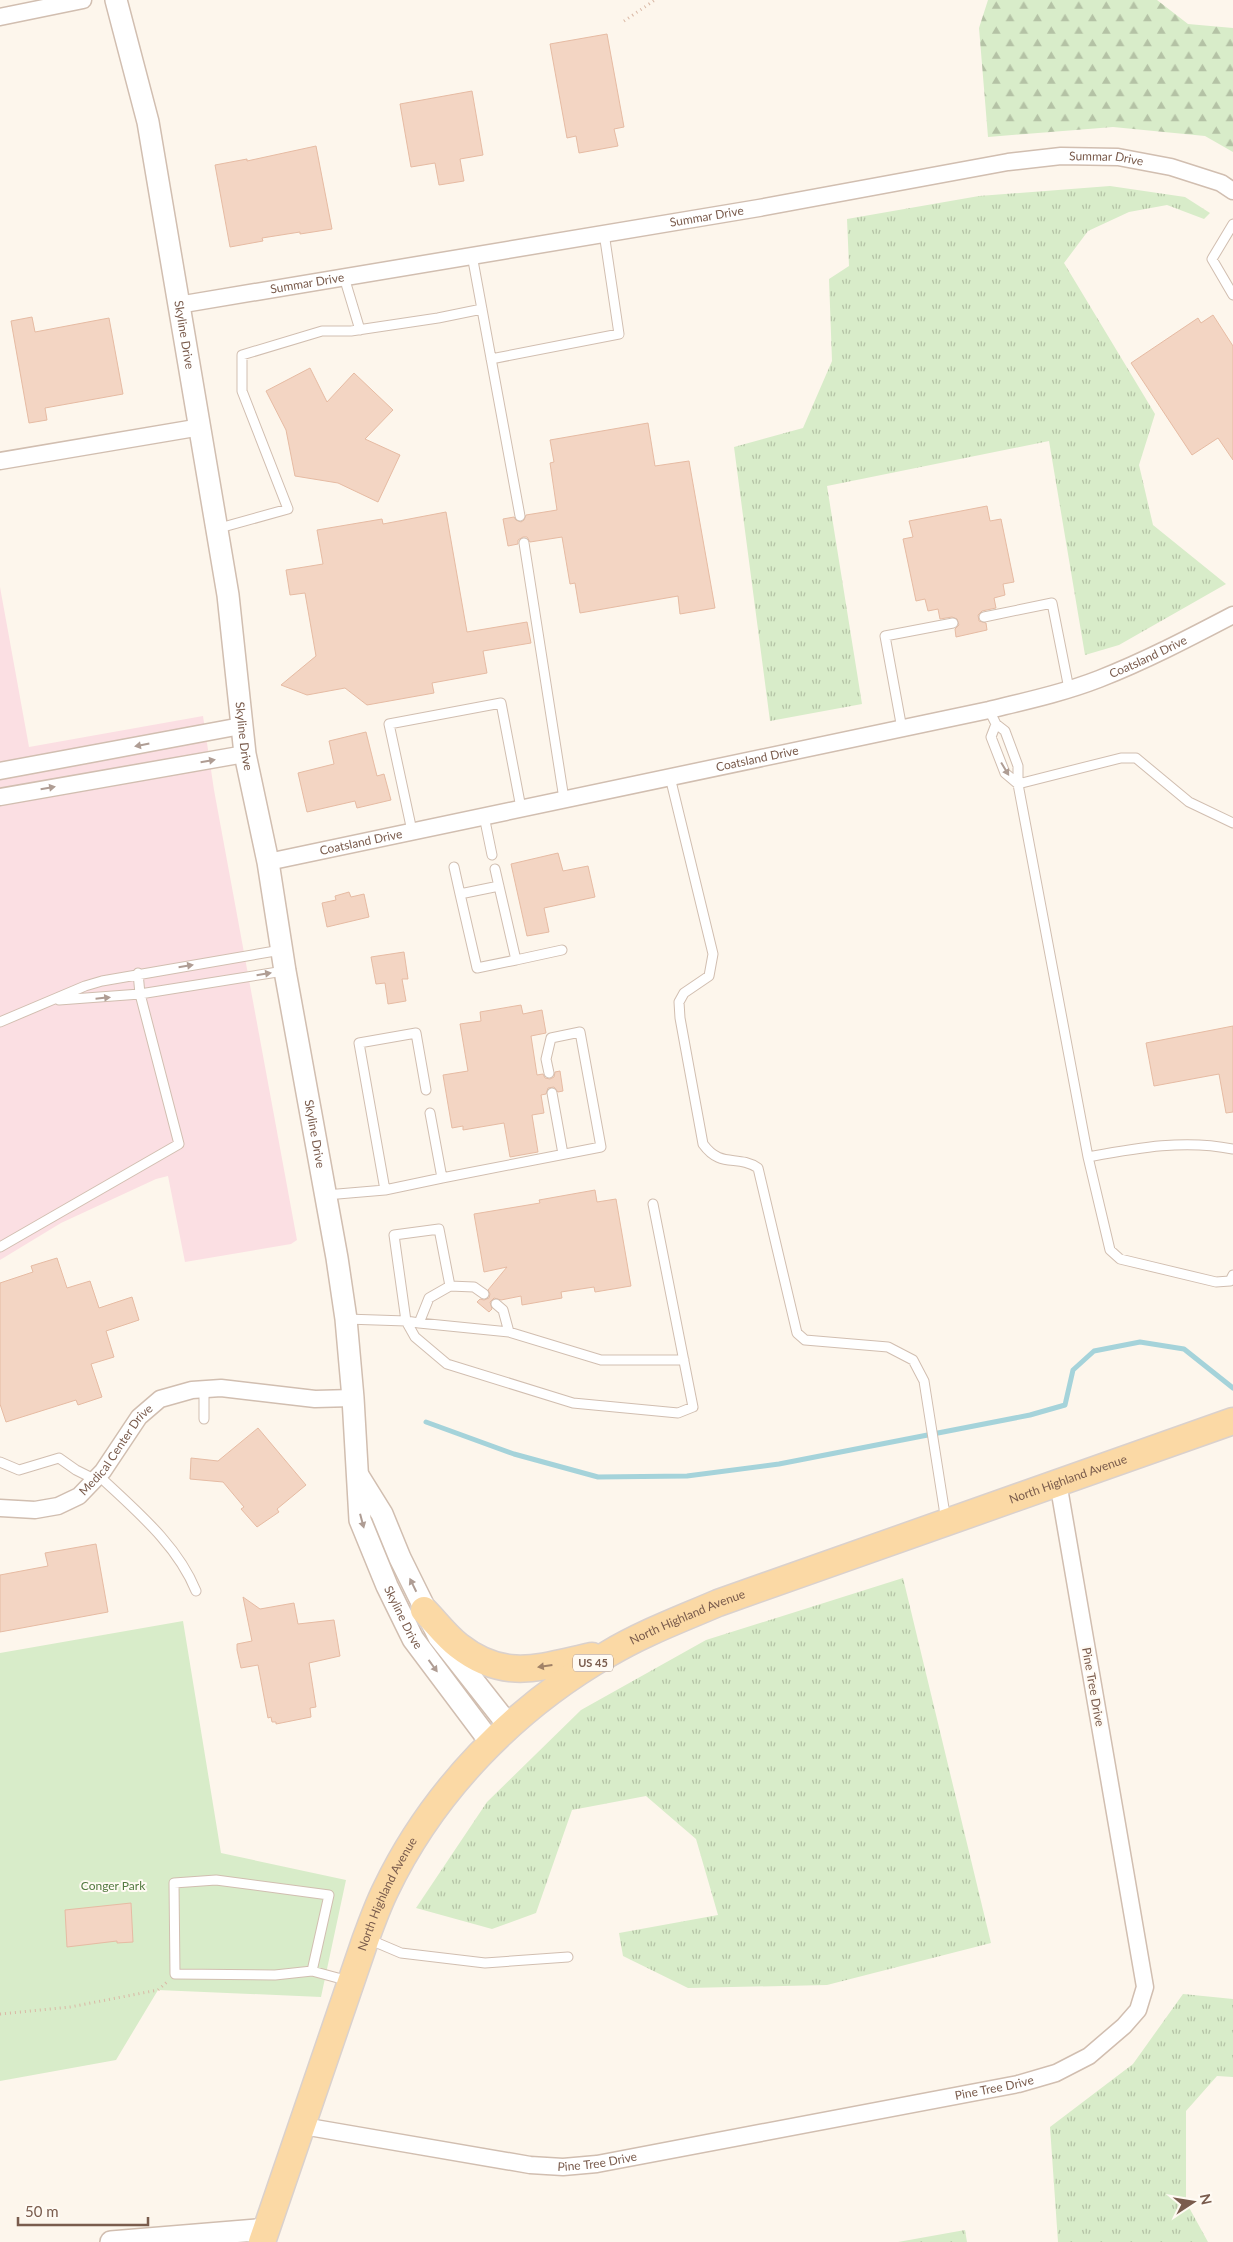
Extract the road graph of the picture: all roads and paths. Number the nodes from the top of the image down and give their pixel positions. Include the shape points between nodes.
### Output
1 (83, 0) edge
2 (116, 0) edge
3 (655, 0) edge
4 (0, 17) edge
5 (624, 21) dead end
6 (1233, 191) edge
7 (1233, 224) edge
8 (604, 233) junction
9 (472, 256) junction
10 (344, 277) junction
11 (1233, 295) edge
12 (178, 305) junction
13 (482, 309) junction
14 (360, 330) junction
15 (491, 359) junction
16 (201, 427) junction
17 (0, 461) edge
18 (520, 516) dead end
19 (216, 530) junction
20 (524, 543) dead end
21 (1233, 615) edge
22 (984, 617) dead end
23 (953, 623) dead end
24 (1069, 689) junction
25 (992, 717) junction
26 (242, 726) junction
27 (902, 729) junction
28 (245, 754) junction
29 (0, 771) edge
30 (670, 777) junction
31 (1018, 784) junction
32 (0, 797) edge
33 (564, 800) junction
34 (521, 808) junction
35 (484, 816) junction
36 (1233, 823) edge
37 (412, 831) junction
38 (492, 855) dead end
39 (268, 862) junction
40 (454, 867) dead end
41 (496, 869) dead end
42 (499, 886) junction
43 (460, 894) junction
44 (281, 950) junction
45 (562, 950) dead end
46 (516, 960) junction
47 (285, 971) junction
48 (138, 974) junction
49 (140, 994) junction
50 (54, 1000) junction
51 (0, 1022) edge
52 (549, 1073) dead end
53 (426, 1090) dead end
54 (552, 1093) dead end
55 (430, 1113) dead end
56 (1233, 1149) edge
57 (563, 1154) junction
58 (1088, 1157) junction
59 (442, 1178) junction
60 (385, 1190) junction
61 (326, 1195) junction
62 (653, 1204) dead end
63 (0, 1247) edge
64 (1233, 1276) edge
65 (450, 1286) junction
66 (484, 1294) dead end
67 (496, 1304) dead end
68 (346, 1319) junction
69 (406, 1321) junction
70 (419, 1323) junction
71 (509, 1332) junction
72 (684, 1360) junction
73 (204, 1389) junction
74 (353, 1398) junction
75 (204, 1419) dead end
76 (1233, 1421) edge
77 (0, 1462) edge
78 (356, 1473) junction
79 (96, 1477) junction
80 (1058, 1482) junction
81 (0, 1508) edge
82 (946, 1522) junction
83 (196, 1591) dead end
84 (424, 1610) junction
85 (610, 1653) junction
86 (500, 1735) junction
87 (366, 1938) junction
88 (568, 1957) dead end
89 (312, 1972) junction
90 (351, 1982) junction
91 (158, 1990) dead end
92 (0, 2014) edge
93 (303, 2126) junction
94 (265, 2235) edge
95 (111, 2242) edge

1 - 4 street
2 - 12 street, Skyline Drive via 148,122
3 - 5 path
6 - 8 street, Summar Drive via 1221,183 1118,157 1061,156 1008,162
7 - 11 lane via 1212,259
8 - 9 street, Summar Drive
8 - 15 lane via 619,334
9 - 10 street, Summar Drive
9 - 13 lane
10 - 12 street, Summar Drive
10 - 14 lane
12 - 16 street, Skyline Drive
13 - 14 lane
13 - 15 lane
14 - 19 lane via 322,331 242,355 242,391 288,509
15 - 18 lane
16 - 17 street
16 - 19 street, Skyline Drive
19 - 26 street, Skyline Drive via 228,595
20 - 33 lane
21 - 24 street, Coatsland Drive via 1151,657
22 - 24 lane via 1052,603
23 - 27 lane via 885,636
24 - 25 street, Coatsland Drive
25 - 27 street, Coatsland Drive
25 - 31 lane via 1005,731 1018,766
25 -> 31 lane via 991,737 1005,772
26 - 28 street, Skyline Drive
26 -> 29 street
27 - 30 street, Coatsland Drive
32 -> 28 street
28 - 39 street, Skyline Drive
30 - 33 street, Coatsland Drive
30 - 82 lane via 713,954 709,976 684,992 678,1002 703,1144 711,1156 750,1163 758,1168 797,1333 806,1340 888,1347 913,1360 924,1381
31 - 36 lane via 1121,758 1136,758 1189,802
31 - 58 lane
33 - 34 street, Coatsland Drive
34 - 35 street, Coatsland Drive
34 - 37 lane via 501,703 390,724
35 - 37 street, Coatsland Drive
35 - 38 lane
37 - 39 street, Coatsland Drive
39 - 44 street, Skyline Drive
40 - 43 lane
41 - 42 lane
42 - 43 lane
42 - 46 lane
43 - 46 lane via 477,968
44 - 47 street, Skyline Drive
48 -> 44 lane
45 - 46 lane
49 -> 47 lane
47 - 61 street, Skyline Drive
48 - 49 lane
48 - 50 lane via 85,986
50 -> 49 lane
49 - 63 lane via 180,1144
50 - 51 lane
52 - 57 lane via 546,1059 551,1038 580,1032 600,1147
53 - 60 lane via 416,1034 359,1043
54 - 57 lane
55 - 59 lane
56 - 58 lane via 1209,1144 1150,1145
57 - 59 lane
58 - 64 lane via 1110,1250 1120,1259 1216,1282 1230,1281
59 - 60 lane
60 - 61 lane
61 - 68 street, Skyline Drive
62 - 72 lane
65 - 66 lane via 474,1287
65 - 69 lane via 439,1229 394,1235
65 - 70 lane via 429,1298
67 - 71 lane via 503,1310
68 - 69 lane
68 - 74 street, Skyline Drive
69 - 70 lane
69 - 72 lane via 416,1337 447,1364 573,1403 678,1414 693,1407
70 - 71 lane
71 - 72 lane via 601,1360
73 - 74 street, Medical Center Drive via 221,1388 315,1399
73 - 75 lane
73 - 79 street, Medical Center Drive via 160,1400 139,1417
74 - 78 street, Skyline Drive
76 - 80 main road, North Highland Avenue / US 45
77 - 79 lane via 19,1470 59,1458 76,1470
84 -> 78 street, Skyline Drive via 382,1514
78 -> 86 street, Skyline Drive via 360,1520 413,1639
79 - 81 street, Medical Center Drive via 79,1496 58,1506 35,1510
79 - 83 lane via 153,1526 189,1573
80 - 82 main road, North Highland Avenue / US 45
80 - 93 street, Pine Tree Drive via 1145,1987 1138,2010 1089,2056 1056,2073 1018,2084 597,2164 530,2166
82 - 85 main road, North Highland Avenue / US 45 via 718,1604 659,1628
85 -> 84 main road via 510,1670 488,1664 459,1646
84 - 86 street, Skyline Drive
85 - 86 main road, North Highland Avenue / US 45 via 531,1705
86 - 87 main road, North Highland Avenue / US 45 via 435,1809 404,1855 385,1890
87 - 88 lane via 401,1953 485,1963
87 - 90 main road, North Highland Avenue / US 45
89 - 89 lane via 275,1976 175,1974 174,1883 216,1880 329,1895
89 - 90 lane
90 - 93 main road, North Highland Avenue / US 45
91 - 92 path via 70,2007
93 - 94 main road, North Highland Avenue / US 45
94 - 95 street

